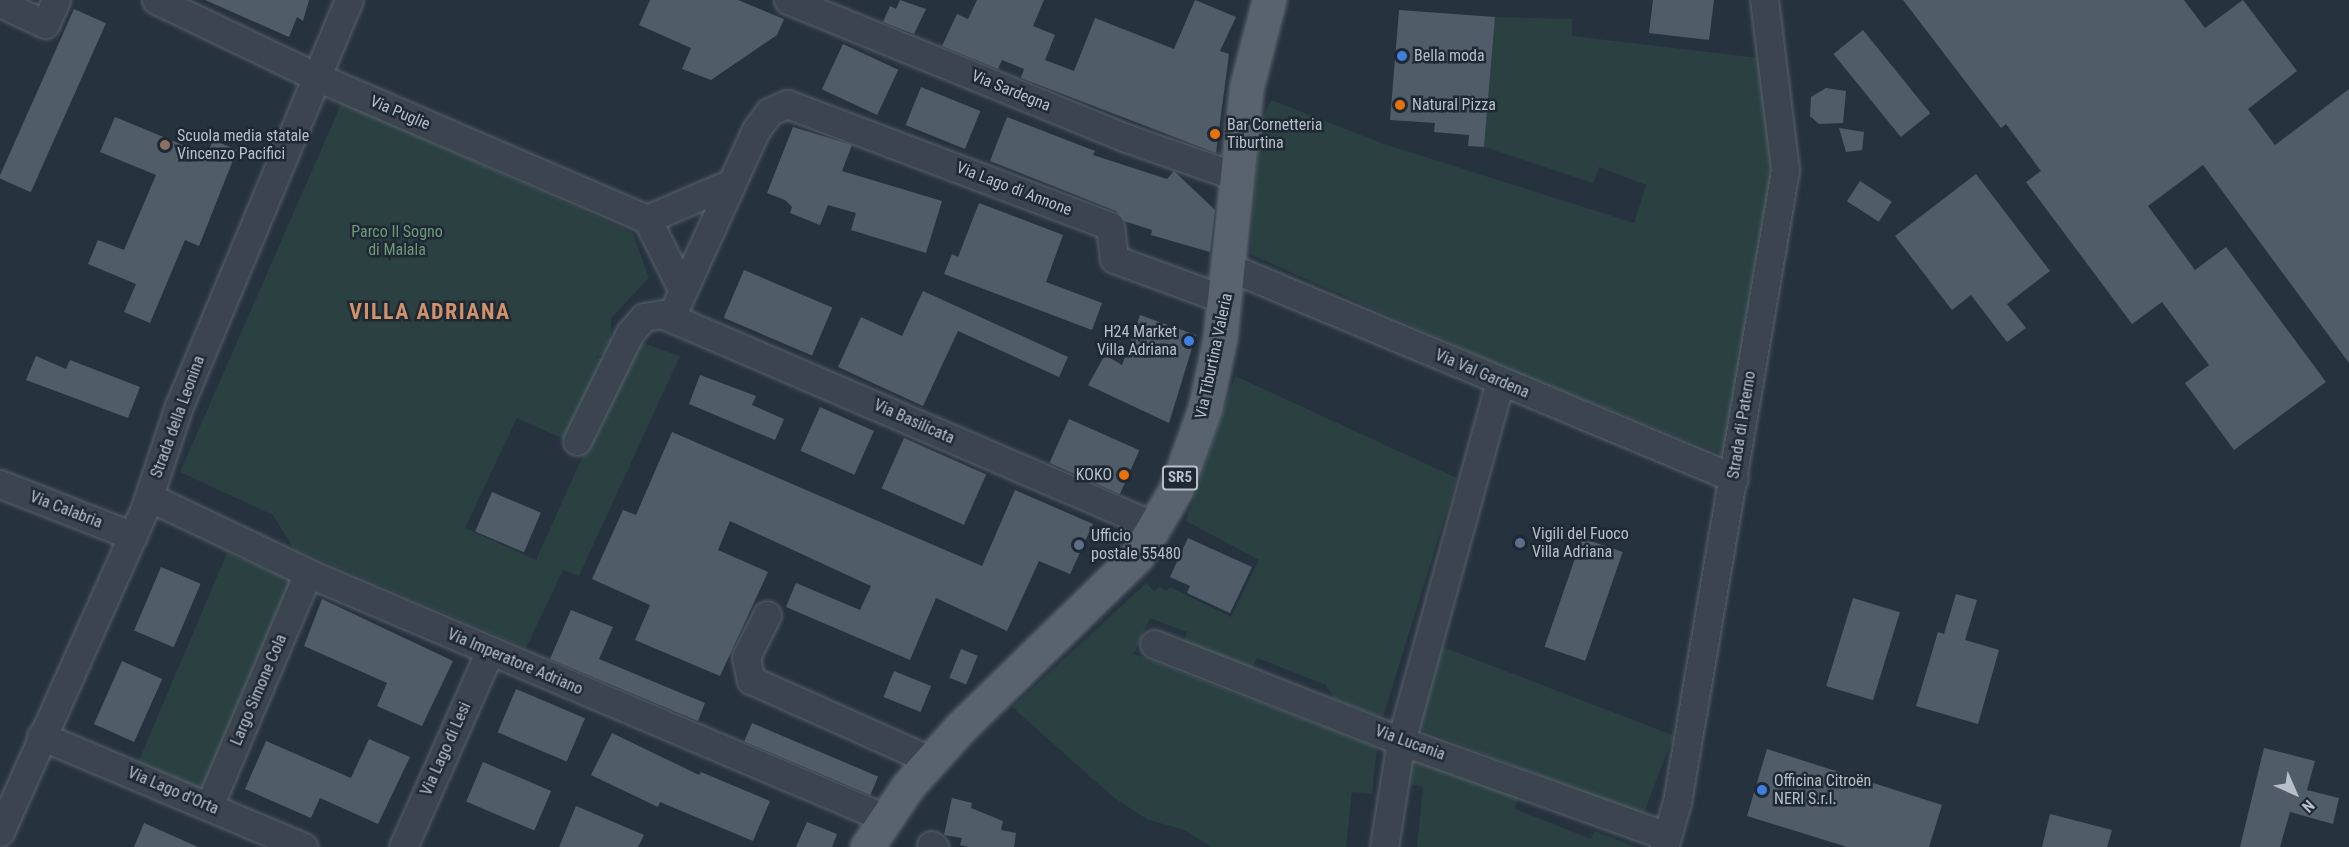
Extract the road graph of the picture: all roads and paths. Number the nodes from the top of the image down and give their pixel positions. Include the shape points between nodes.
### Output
1 (56, 0) edge
2 (156, 0) edge
3 (349, 0) edge
4 (788, 0) edge
5 (1269, 0) edge
6 (1764, 0) edge
7 (0, 3) edge
8 (317, 77) junction
9 (1235, 176) junction
10 (731, 183) junction
11 (647, 219) junction
12 (1231, 268) junction
13 (682, 289) junction
14 (1226, 300) junction
15 (671, 317) junction
16 (1500, 382) junction
17 (577, 441) dead end
18 (1734, 478) junction
19 (0, 484) edge
20 (149, 497) junction
21 (1156, 527) junction
22 (133, 536) junction
23 (308, 573) junction
24 (767, 615) dead end
25 (1154, 644) dead end
26 (490, 651) junction
27 (41, 736) junction
28 (1401, 741) junction
29 (930, 760) junction
30 (209, 806) junction
31 (885, 818) junction
32 (0, 832) edge
33 (1665, 842) edge
34 (304, 847) edge
35 (403, 847) edge
36 (867, 847) edge
37 (1384, 847) edge

1 - 7 street via 45,24
2 - 8 street, Via Puglie
3 - 8 street, Strada della Leonina
4 - 9 street, Via Sardegna via 1126,138
5 - 9 main road, Via Tiburtina Valeria / SR5 via 1249,69
6 - 18 street, Strada di Paterno via 1785,170
8 - 11 street, Via Puglie
8 - 20 street, Strada della Leonina via 179,406
9 - 12 main road, Via Tiburtina Valeria / SR5
10 - 11 street
10 - 13 street
10 - 14 street, Via Lago di Annone via 759,124 775,107 794,105 1110,226 1114,259
11 - 13 street
12 - 14 main road, Via Tiburtina Valeria / SR5
12 - 16 street, Via Val Gardena
13 - 15 street
14 - 21 main road, Via Tiburtina Valeria / SR5 via 1202,418
15 - 17 street via 652,314 635,325
15 - 21 street, Via Basilicata
16 - 18 street, Via Val Gardena
16 - 28 street
18 - 33 street, Strada di Paterno
19 - 22 street, Via Calabria
20 - 22 street, Strada della Leonina
20 - 23 street, Via Imperatore Adriano
21 - 29 main road, Via Tiburtina Valeria / SR5 via 1133,560
22 - 27 street, Strada della Leonina
23 - 26 street, Via Imperatore Adriano
23 - 30 street, Largo Simone Cola
24 - 29 street via 746,657 751,680
25 - 28 street, Via Lucania
26 - 31 street, Via Imperatore Adriano
26 - 35 street, Via Lago di Lesi
27 - 30 street, Via Lago d'Orta
27 - 32 street, Strada della Leonina
28 - 33 street, Via Lucania
28 - 37 street
29 - 31 main road, Via Tiburtina Valeria / SR5
30 - 34 street, Via Lago d'Orta
31 - 36 main road, Via Tiburtina Valeria / SR5

